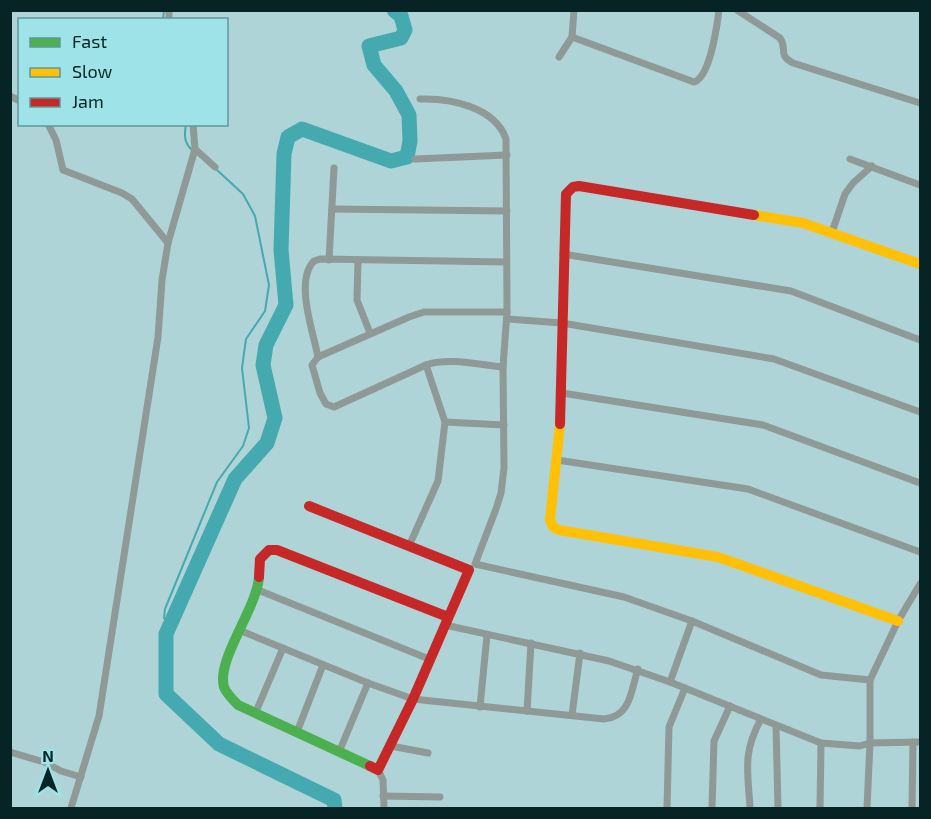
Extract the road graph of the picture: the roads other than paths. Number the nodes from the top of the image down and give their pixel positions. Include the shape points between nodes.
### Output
1 (574, 10) edge
2 (719, 10) edge
3 (737, 10) edge
4 (572, 37) junction
5 (559, 57) dead end
6 (420, 99) dead end
7 (921, 103) edge
8 (49, 126) edge
9 (193, 126) edge
10 (194, 152) junction
11 (507, 156) junction
12 (416, 159) dead end
13 (850, 159) dead end
14 (872, 166) junction
15 (215, 167) dead end
16 (334, 168) dead end
17 (921, 185) edge
18 (332, 209) junction
19 (507, 211) junction
20 (832, 232) junction
21 (168, 243) junction
22 (563, 255) junction
23 (329, 260) junction
24 (358, 260) junction
25 (506, 262) junction
26 (921, 264) edge
27 (507, 316) junction
28 (562, 323) junction
29 (370, 333) junction
30 (921, 340) edge
31 (318, 357) junction
32 (426, 365) junction
33 (503, 367) junction
34 (562, 393) junction
35 (921, 412) edge
36 (445, 422) junction
37 (504, 426) junction
38 (557, 460) junction
39 (921, 483) edge
40 (309, 506) dead end
41 (410, 546) junction
42 (921, 552) edge
43 (472, 567) junction
44 (921, 584) edge
45 (258, 590) junction
46 (447, 621) junction
47 (692, 621) junction
48 (898, 621) junction
49 (238, 630) junction
50 (487, 635) junction
51 (531, 643) junction
52 (282, 648) junction
53 (580, 654) junction
54 (429, 659) junction
55 (323, 665) junction
56 (638, 669) junction
57 (870, 680) junction
58 (670, 682) junction
59 (368, 683) junction
60 (685, 688) junction
61 (413, 699) junction
62 (480, 706) junction
63 (729, 706) junction
64 (527, 711) junction
65 (255, 714) junction
66 (572, 715) junction
67 (761, 719) junction
68 (776, 726) junction
69 (297, 732) junction
70 (917, 742) edge
71 (821, 743) junction
72 (870, 743) junction
73 (391, 747) junction
74 (10, 752) edge
75 (339, 752) junction
76 (428, 753) dead end
77 (378, 770) junction
78 (81, 777) junction
79 (383, 796) junction
80 (440, 797) dead end
81 (71, 808) edge
82 (384, 808) edge
83 (667, 808) edge
84 (712, 808) edge
85 (750, 808) edge
86 (777, 808) edge
87 (820, 808) edge
88 (867, 808) edge
89 (912, 808) edge

1 - 4 street
2 - 4 street via 712,48 701,77 694,82
3 - 7 street via 784,42 786,60
4 - 5 street
6 - 11 street via 465,104 493,120 503,130
8 - 21 street via 63,170 132,199
9 - 10 street
10 - 15 street
10 - 21 street
11 - 12 street
11 - 19 street
13 - 14 street
14 - 17 street
14 - 20 street via 845,194
16 - 18 street
18 - 19 street
18 - 23 street
19 - 25 street
20 - 22 street via 780,219 579,186 566,194
20 - 26 street
21 - 78 street via 158,337 114,627 97,725
22 - 28 street
22 - 30 street via 791,291
23 - 24 street
23 - 31 street via 311,264 306,290
24 - 25 street
24 - 29 street via 357,300
25 - 27 street
27 - 28 street
27 - 29 street via 424,312
27 - 33 street
28 - 34 street
28 - 35 street via 774,359
29 - 31 street
31 - 32 street via 313,371 326,404 334,407
32 - 33 street
32 - 36 street
33 - 37 street
34 - 38 street
34 - 39 street via 763,425
36 - 37 street
36 - 41 street via 438,481
37 - 43 street via 501,493
38 - 42 street via 748,489
38 - 48 street via 550,520 559,530 718,557
40 - 41 street
41 - 43 street
43 - 46 street
43 - 47 street via 624,597
44 - 48 street
45 - 46 street via 260,559 269,550 277,550
45 - 49 street
45 - 54 street
46 - 50 street
46 - 54 street
47 - 57 street via 821,675
47 - 58 street
48 - 57 street
49 - 52 street
49 - 65 street via 224,664 222,681 228,695
50 - 51 street
50 - 62 street
51 - 53 street
51 - 64 street
52 - 55 street
52 - 65 street
53 - 56 street
53 - 66 street
54 - 61 street
55 - 59 street
55 - 69 street
56 - 58 street
56 - 66 street via 621,715 604,719
57 - 72 street
58 - 60 street
59 - 61 street
59 - 75 street
60 - 63 street
60 - 83 street via 669,727
61 - 62 street
61 - 73 street
62 - 64 street
63 - 67 street
63 - 84 street via 714,741
64 - 66 street
65 - 69 street
67 - 68 street
67 - 85 street via 747,752
68 - 71 street
68 - 86 street
69 - 75 street
70 - 72 street
70 - 89 street
71 - 72 street
71 - 87 street
72 - 88 street
73 - 76 street
73 - 77 street
74 - 78 street
75 - 77 street
77 - 79 street via 383,780
78 - 81 street
79 - 80 street
79 - 82 street

